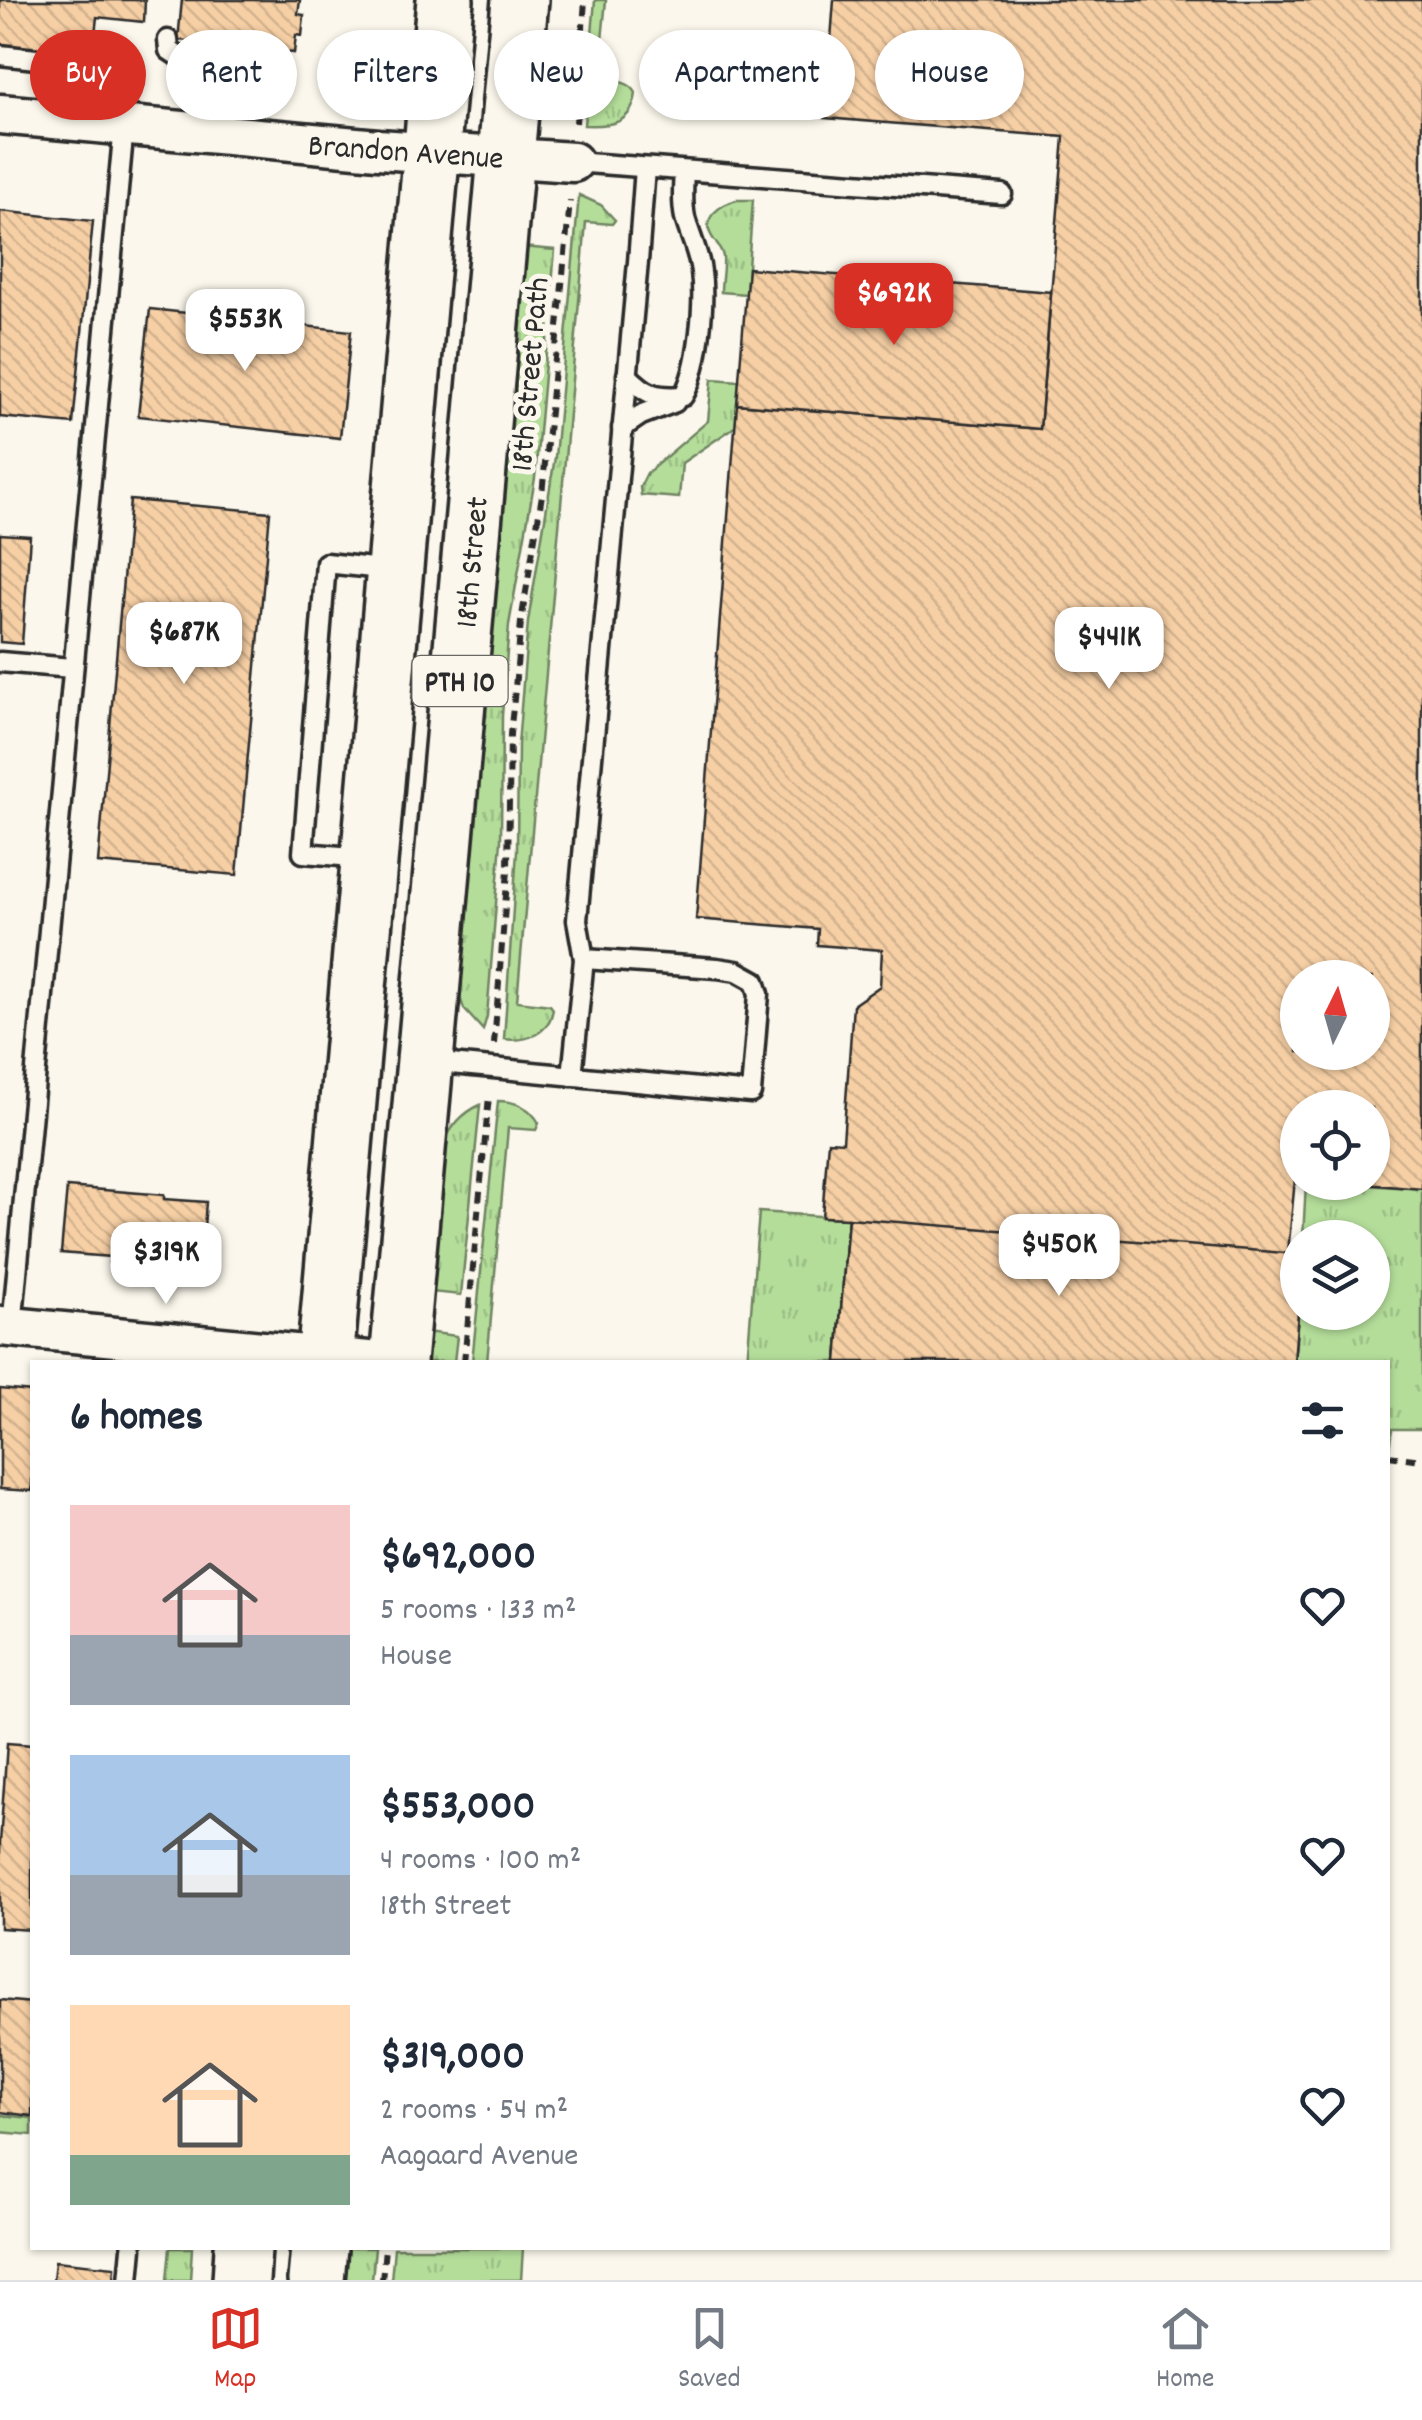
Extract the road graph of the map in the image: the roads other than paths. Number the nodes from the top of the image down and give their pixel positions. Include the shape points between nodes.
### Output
1 (445, 0) edge
2 (520, 0) edge
3 (0, 56) edge
4 (30, 59) edge
5 (146, 112) edge
6 (30, 113) edge
7 (0, 114) edge
8 (120, 120) edge
9 (431, 154) junction
10 (506, 157) junction
11 (644, 168) junction
12 (684, 171) junction
13 (572, 178) joint
14 (1002, 194) dead end
15 (627, 376) junction
16 (683, 396) junction
17 (622, 428) junction
18 (0, 662) edge
19 (72, 668) junction
20 (584, 959) junction
21 (426, 1062) junction
22 (572, 1076) junction
23 (6, 1326) edge
24 (325, 1360) edge
25 (398, 1360) edge
26 (132, 2250) edge
27 (243, 2250) edge
28 (318, 2250) edge
29 (129, 2280) edge
30 (240, 2280) edge
31 (316, 2280) edge

1 - 9 main road, PTH 10
2 - 10 main road, 18th Street / PTH 10
3 - 4 lane
5 - 9 street, Brandon Avenue
6 - 7 street, Brandon Avenue
8 - 19 lane
9 - 10 street, Brandon Avenue
9 - 24 main road, PTH 10
10 - 13 street, Brandon Avenue
10 - 21 main road, 18th Street / PTH 10
11 - 12 lane
11 - 13 lane
11 - 15 lane
12 - 14 lane
12 - 16 lane via 682,198 702,300 694,367
15 - 16 lane via 658,398
15 - 17 lane
16 - 17 lane
17 - 20 lane via 577,920
18 - 19 lane
19 - 23 lane
20 - 22 lane
20 - 22 lane via 717,968 755,981 755,1054 750,1093
21 - 22 lane
21 - 25 main road, 18th Street / PTH 10
23 - 24 street
26 - 29 lane
27 - 30 main road
28 - 31 main road

